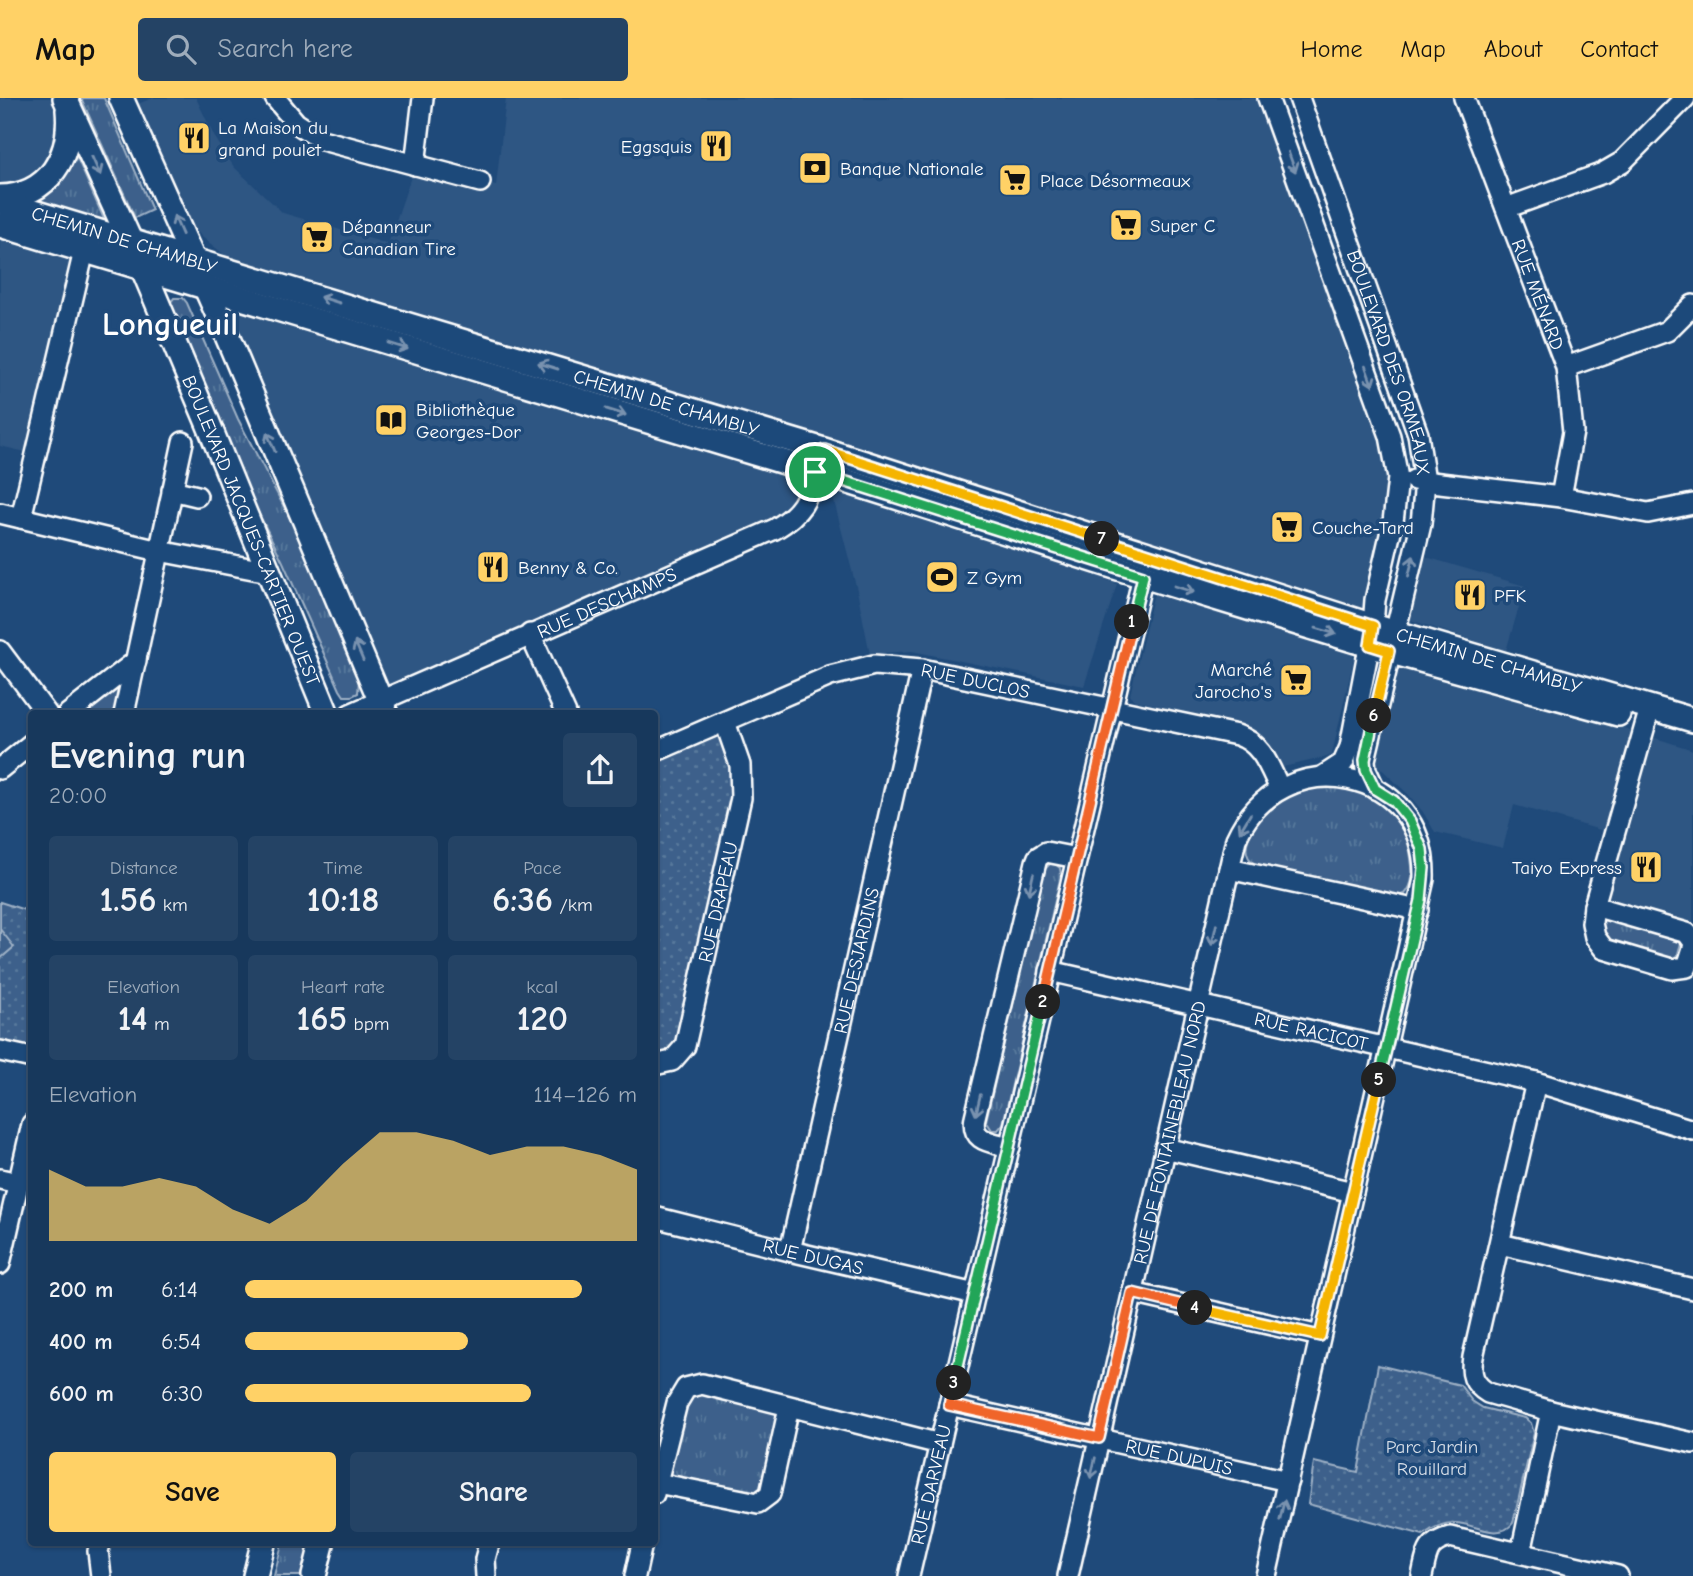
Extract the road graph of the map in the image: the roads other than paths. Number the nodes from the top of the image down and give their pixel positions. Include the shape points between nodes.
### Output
1 (121, 98) edge
2 (275, 98) edge
3 (424, 98) edge
4 (1268, 98) edge
5 (1299, 98) edge
6 (1464, 98) edge
7 (1685, 98) edge
8 (67, 101) edge
9 (415, 165) junction
10 (480, 182) dead end
11 (0, 200) edge
12 (1506, 208) junction
13 (0, 225) edge
14 (129, 240) junction
15 (84, 251) junction
16 (194, 259) junction
17 (143, 269) junction
18 (206, 288) junction
19 (239, 298) junction
20 (1693, 305) edge
21 (222, 324) junction
22 (1566, 367) junction
23 (183, 442) dead end
24 (824, 450) junction
25 (815, 472) junction
26 (1398, 478) junction
27 (1425, 481) junction
28 (172, 490) junction
29 (197, 496) dead end
30 (1561, 497) junction
31 (1693, 504) edge
32 (0, 513) edge
33 (21, 518) junction
34 (159, 551) junction
35 (269, 572) junction
36 (1143, 576) junction
37 (530, 634) junction
38 (1382, 638) junction
39 (0, 651) edge
40 (136, 661) junction
41 (922, 669) junction
42 (383, 707) edge
43 (1112, 708) junction
44 (44, 710) edge
45 (73, 710) edge
46 (125, 710) edge
47 (325, 710) edge
48 (564, 710) edge
49 (1648, 715) junction
50 (1693, 720) edge
51 (725, 722) junction
52 (1693, 737) edge
53 (28, 746) edge
54 (658, 750) edge
55 (0, 769) edge
56 (1323, 776) junction
57 (1280, 789) junction
58 (1375, 789) junction
59 (1077, 858) junction
60 (1229, 869) junction
61 (1594, 906) junction
62 (1418, 910) junction
63 (1693, 941) edge
64 (1693, 948) edge
65 (1050, 971) junction
66 (1198, 1004) junction
67 (1387, 1046) junction
68 (0, 1051) edge
69 (28, 1057) edge
70 (658, 1064) edge
71 (1536, 1082) junction
72 (1693, 1130) edge
73 (28, 1134) edge
74 (1010, 1147) junction
75 (1165, 1148) junction
76 (9, 1181) edge
77 (1353, 1192) junction
78 (658, 1218) edge
79 (1500, 1244) junction
80 (790, 1251) junction
81 (0, 1264) edge
82 (1693, 1289) edge
83 (1132, 1293) junction
84 (975, 1294) junction
85 (1320, 1336) junction
86 (949, 1405) junction
87 (789, 1407) junction
88 (1551, 1411) junction
89 (1099, 1438) junction
90 (1693, 1443) edge
91 (940, 1444) junction
92 (658, 1480) edge
93 (1288, 1481) junction
94 (658, 1488) edge
95 (99, 1546) edge
96 (262, 1546) edge
97 (322, 1546) edge
98 (488, 1546) edge
99 (642, 1546) edge
100 (1521, 1553) junction
101 (1071, 1575) edge
102 (101, 1576) edge
103 (255, 1576) edge
104 (314, 1576) edge
105 (486, 1576) edge
106 (635, 1576) edge
107 (909, 1576) edge
108 (1266, 1576) edge
109 (1422, 1576) edge
110 (1618, 1576) edge

16 -> 1 main road
2 - 9 street via 296,122 322,140
3 - 9 street
4 -> 26 street, BOULEVARD DES ORMEAUX via 1390,436
5 - 27 street, BOULEVARD DES ORMEAUX via 1418,434
6 - 12 street, RUE MÉNARD
7 - 12 street via 1622,162
8 - 11 main road via 64,155 33,190
8 -> 14 main road, BOULEVARD JACQUES-CARTIER OUEST
9 - 10 street
11 - 14 main road, CHEMIN DE CHAMBLY
12 - 22 street, RUE MÉNARD
13 - 15 main road, CHEMIN DE CHAMBLY
14 - 16 main road, CHEMIN DE CHAMBLY
14 - 17 main road, BOULEVARD JACQUES-CARTIER OUEST
15 - 17 main road, CHEMIN DE CHAMBLY
15 - 33 street
16 - 18 main road
24 -> 16 main road, CHEMIN DE CHAMBLY
17 - 18 main road, CHEMIN DE CHAMBLY
17 - 35 main road, BOULEVARD JACQUES-CARTIER OUEST
18 - 19 main road, CHEMIN DE CHAMBLY
18 - 21 main road
19 - 21 main road via 228,306
19 -> 25 main road, CHEMIN DE CHAMBLY
20 - 22 street via 1667,331
42 -> 21 main road
22 - 30 street, RUE MÉNARD via 1573,432
23 - 28 street
24 - 25 street, RUE DESCHAMPS
24 - 38 main road, CHEMIN DE CHAMBLY
25 - 36 main road, CHEMIN DE CHAMBLY
25 - 37 street, RUE DESCHAMPS via 801,510 790,521
26 - 27 street
26 - 38 street, BOULEVARD DES ORMEAUX via 1394,522 1375,600
27 - 30 street
38 -> 27 street, BOULEVARD DES ORMEAUX via 1421,524
28 - 29 street
28 - 34 street
30 - 31 street via 1648,513
32 - 33 street
33 - 34 street
34 - 35 street
34 - 40 street
35 - 47 main road, BOULEVARD JACQUES-CARTIER OUEST
36 -> 38 main road, CHEMIN DE CHAMBLY
36 - 43 street, RUE DARVEAU
37 - 42 street, RUE DESCHAMPS
37 - 48 street
38 - 49 main road, CHEMIN DE CHAMBLY
38 - 56 street via 1349,752 1339,767
38 - 58 street via 1365,760
39 - 44 street
40 - 45 street
40 - 46 street
41 - 43 street, RUE DUCLOS
41 - 51 street, RUE DUCLOS via 874,665 830,676
41 - 80 street, RUE DESJARDINS
43 - 57 street, RUE DUCLOS via 1249,740 1261,751
43 - 59 street, RUE DARVEAU
49 - 50 main road, CHEMIN DE CHAMBLY
49 - 52 main road, CHEMIN DE CHAMBLY
49 - 61 street
51 - 54 street, RUE DUCLOS
51 - 70 street, RUE DRAPEAU via 740,765 741,798 685,1046 672,1061
53 - 55 street
56 - 57 street, RUE DE FONTAINEBLEAU NORD
56 - 58 street
57 -> 60 street, RUE DE FONTAINEBLEAU NORD via 1247,818
58 - 62 street via 1399,806 1419,841 1424,868
59 - 65 street, RUE DARVEAU
59 -> 74 street via 1046,852 1036,862 975,1117 976,1134
60 - 62 street
60 -> 66 street, RUE DE FONTAINEBLEAU NORD
61 - 63 street via 1687,933
61 - 64 street via 1595,937 1604,949 1672,969 1687,967
62 - 67 street
65 - 66 street, RUE RACICOT
65 - 74 street, RUE DARVEAU
66 - 67 street, RUE RACICOT
66 - 75 street, RUE DE FONTAINEBLEAU NORD
67 - 71 street, RUE RACICOT
67 - 77 street
68 - 69 street
71 - 72 street, RUE RACICOT
71 - 79 street
73 - 76 street
74 - 84 street, RUE DARVEAU
75 - 77 street
75 - 83 street, RUE DE FONTAINEBLEAU NORD
76 - 81 street
77 - 85 street
78 - 80 street, RUE DUGAS
79 - 82 street
79 - 88 street via 1472,1357 1473,1379 1488,1393
80 - 84 street, RUE DUGAS
83 - 85 street
83 - 89 street, RUE DE FONTAINEBLEAU NORD
84 - 86 street, RUE DARVEAU
85 - 93 street
86 - 89 street, RUE DUPUIS
86 - 91 street, RUE DARVEAU
87 - 91 street
87 - 92 street via 702,1384 686,1388 677,1403
87 - 94 street via 771,1494 758,1503
88 - 90 street
88 - 100 street
89 - 93 street, RUE DUPUIS
89 -> 101 street, RUE DE FONTAINEBLEAU NORD
91 - 107 street, RUE DARVEAU
108 -> 93 street
95 - 102 street
96 - 103 main road
97 - 104 main road
98 - 105 street
99 - 106 street
100 - 109 street via 1450,1536 1427,1552
100 - 110 street

